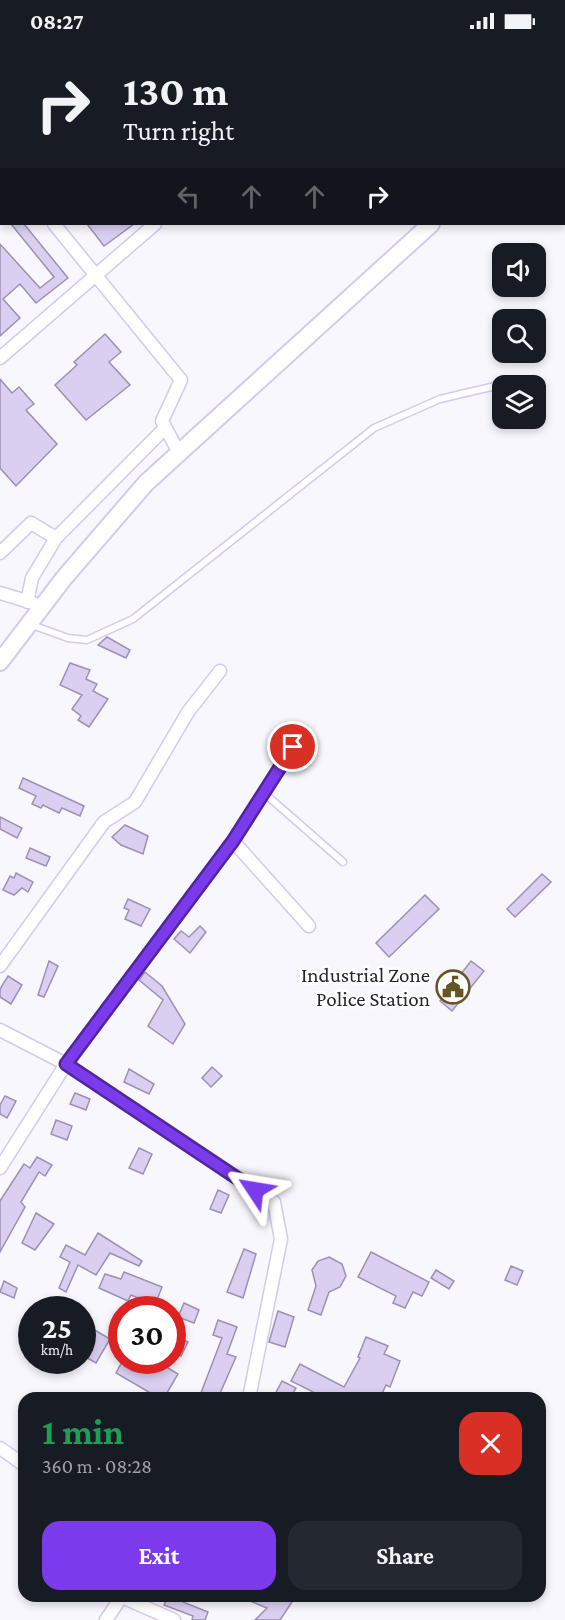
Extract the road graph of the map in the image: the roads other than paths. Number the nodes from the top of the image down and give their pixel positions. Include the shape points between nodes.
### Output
1 (55, 225) edge
2 (153, 225) edge
3 (430, 225) edge
4 (98, 276) junction
5 (0, 358) edge
6 (492, 387) edge
7 (164, 429) junction
8 (179, 453) junction
9 (56, 538) junction
10 (0, 553) edge
11 (0, 593) edge
12 (34, 604) junction
13 (28, 624) junction
14 (0, 662) edge
15 (220, 670) dead end
16 (293, 747) dead end
17 (264, 792) junction
18 (233, 841) junction
19 (343, 862) dead end
20 (309, 926) dead end
21 (0, 966) edge
22 (0, 1030) edge
23 (66, 1064) junction
24 (0, 1168) edge
25 (250, 1392) edge
26 (0, 1448) edge
27 (18, 1461) edge
28 (119, 1602) edge
29 (133, 1602) edge
30 (106, 1620) edge
31 (174, 1620) edge

1 - 4 street
2 - 4 street
3 - 8 main road
4 - 5 street
4 - 7 street via 182,380 162,422
6 - 13 lane via 440,399 374,428 133,619 87,640 68,638
7 - 8 street
7 - 9 street
8 - 12 main road via 146,483
9 - 10 street via 32,523
9 - 12 street via 32,578
11 - 12 street
12 - 13 main road
13 - 14 main road
15 - 21 street via 188,712 135,802 104,822
16 - 17 street
17 - 18 street
17 - 19 lane
18 - 20 street
18 - 23 street
22 - 23 street
23 - 24 street
23 - 25 street via 274,1202 281,1239
26 - 27 street
28 - 30 street
29 - 31 street

